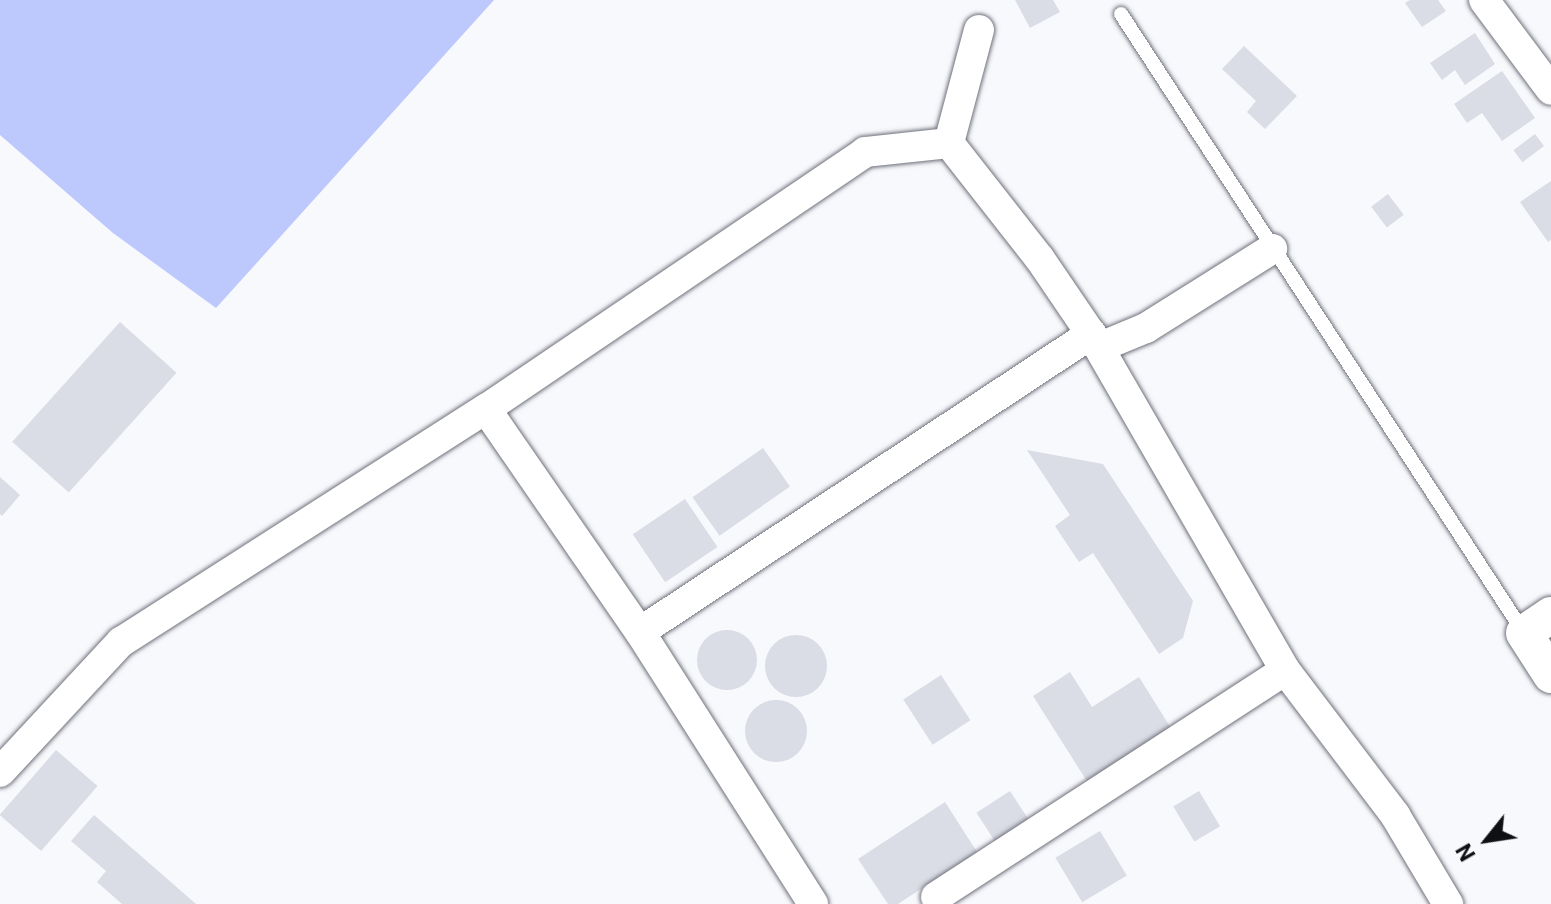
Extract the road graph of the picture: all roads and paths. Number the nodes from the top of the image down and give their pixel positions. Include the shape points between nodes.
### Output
1 (1484, 0) edge
2 (1121, 14) dead end
3 (979, 30) dead end
4 (1551, 90) edge
5 (949, 143) junction
6 (1272, 249) junction
7 (1096, 341) junction
8 (486, 409) junction
9 (1537, 624) edge
10 (640, 632) junction
11 (1285, 670) junction
12 (1551, 675) edge
13 (0, 772) edge
14 (936, 897) dead end
15 (813, 904) edge
16 (1448, 904) edge

1 - 4 street
2 - 6 lane
3 - 5 street
5 - 7 street
5 - 8 street via 865,152
6 - 7 street via 1146,328
6 - 9 lane
7 - 10 street
7 - 11 street
8 - 10 street
8 - 13 street via 121,642
9 - 12 street
10 - 15 street
11 - 14 street
11 - 16 street via 1395,815

